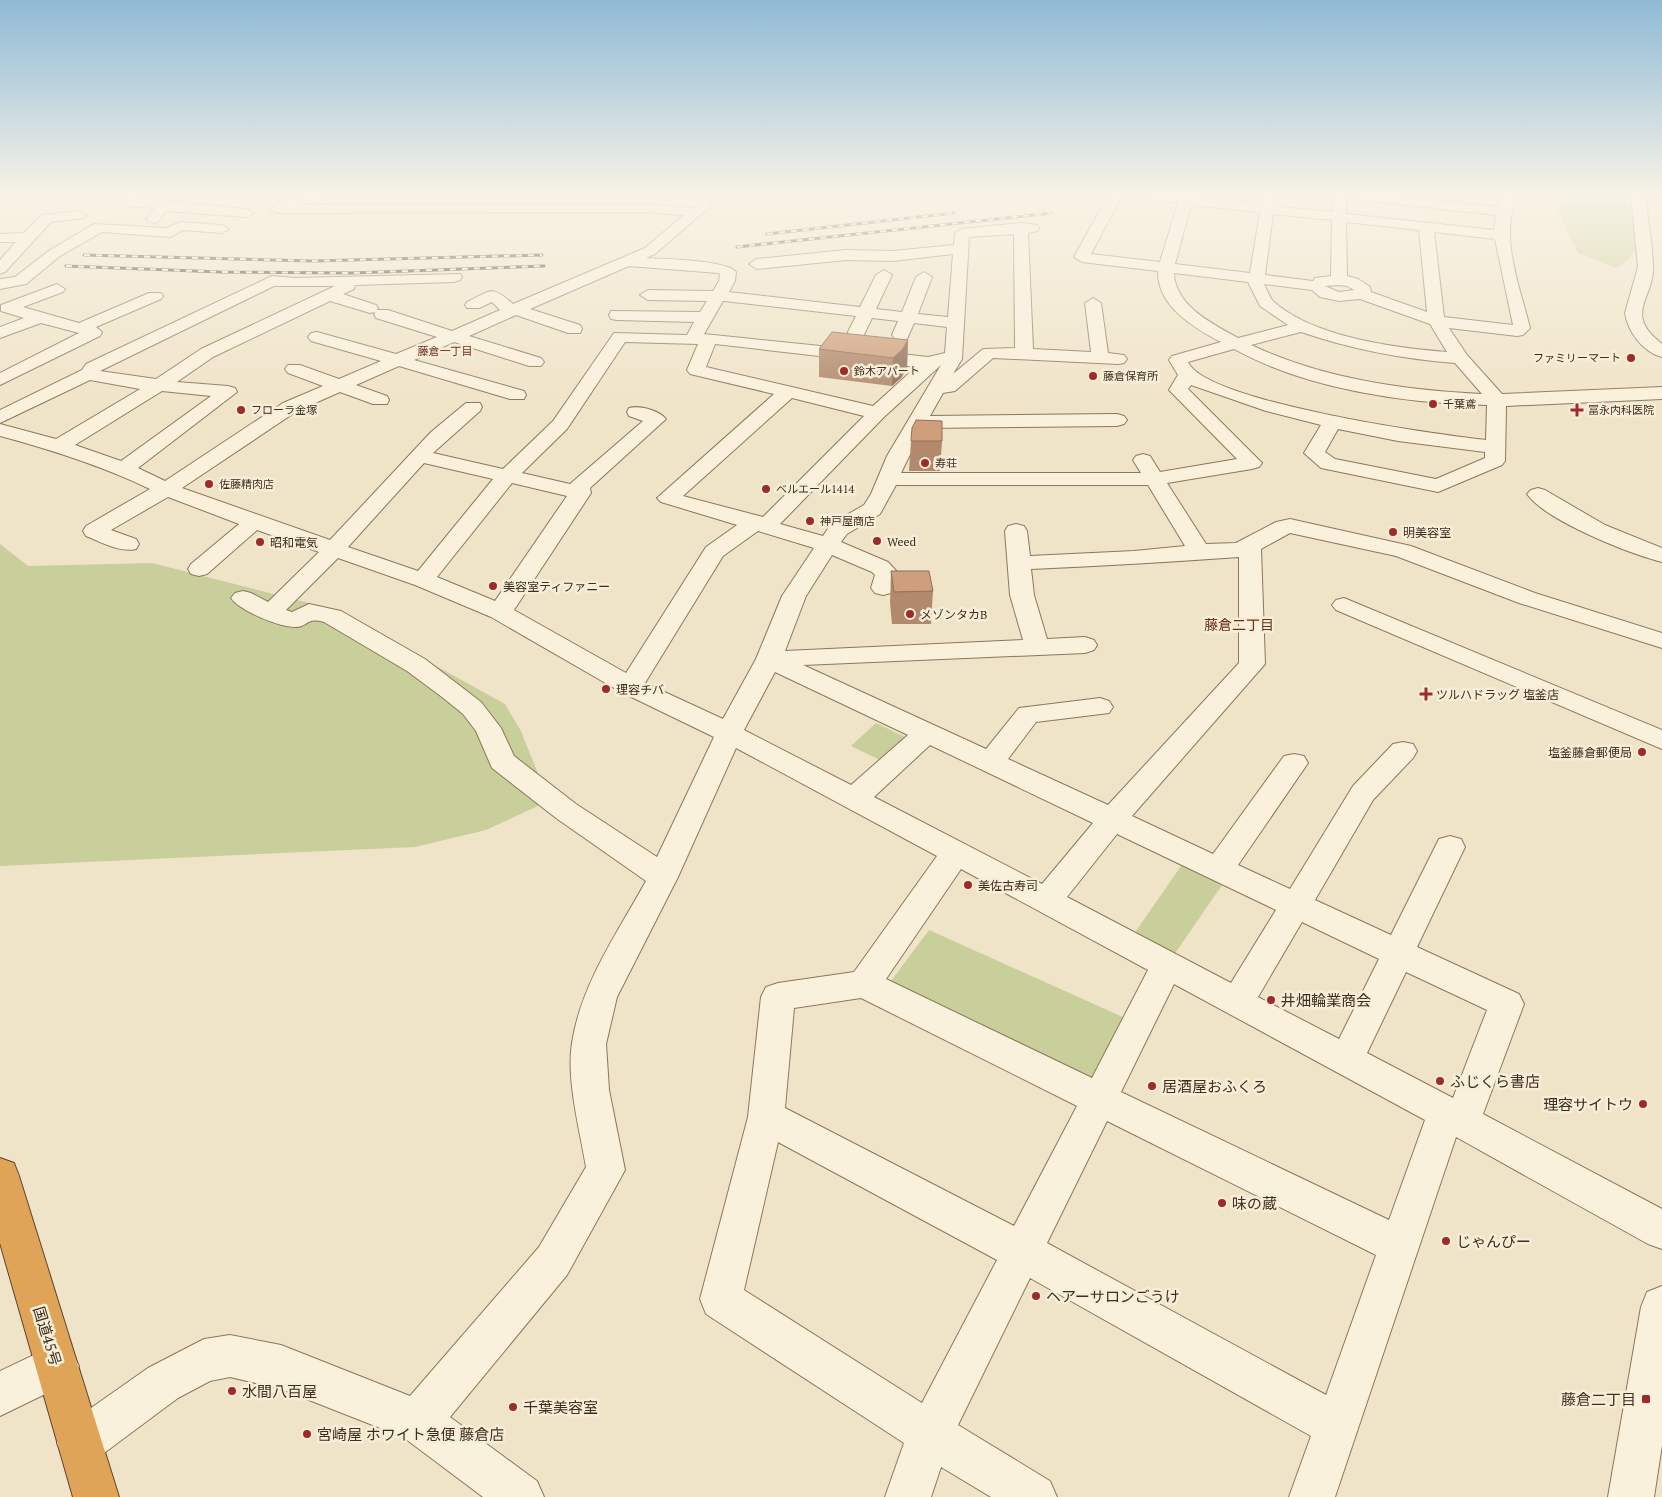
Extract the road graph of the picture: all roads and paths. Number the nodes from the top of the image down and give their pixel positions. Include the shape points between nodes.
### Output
1 (39, 266) edge
2 (616, 266) edge
3 (687, 266) edge
4 (959, 266) edge
5 (1026, 266) edge
6 (1158, 266) edge
7 (1259, 266) edge
8 (1339, 266) edge
9 (1430, 266) edge
10 (1508, 266) edge
11 (1646, 266) edge
12 (1168, 267) junction
13 (884, 275) dead end
14 (454, 277) dead end
15 (924, 277) dead end
16 (1257, 279) junction
17 (1339, 280) junction
18 (360, 281) junction
19 (0, 284) edge
20 (1317, 286) junction
21 (57, 288) dead end
22 (1361, 294) junction
23 (328, 295) junction
24 (648, 295) dead end
25 (155, 296) dead end
26 (717, 297) junction
27 (1093, 303) dead end
28 (473, 304) dead end
29 (82, 309) dead end
30 (511, 310) junction
31 (826, 310) junction
32 (867, 314) junction
33 (617, 315) dead end
34 (706, 317) junction
35 (909, 318) junction
36 (48, 319) junction
37 (1436, 321) junction
38 (955, 323) junction
39 (1302, 327) junction
40 (81, 328) junction
41 (574, 329) dead end
42 (0, 333) edge
43 (813, 333) dead end
44 (900, 336) dead end
45 (317, 337) dead end
46 (451, 337) junction
47 (1236, 344) junction
48 (954, 352) junction
49 (1662, 352) edge
50 (846, 354) junction
51 (1024, 354) junction
52 (1100, 358) junction
53 (1118, 358) dead end
54 (1460, 358) junction
55 (398, 360) junction
56 (535, 362) dead end
57 (930, 363) junction
58 (294, 369) dead end
59 (88, 374) junction
60 (1187, 376) junction
61 (0, 380) edge
62 (160, 385) junction
63 (342, 385) junction
64 (937, 388) junction
65 (788, 392) junction
66 (1662, 393) edge
67 (517, 395) dead end
68 (380, 400) dead end
69 (1497, 400) junction
70 (473, 407) dead end
71 (636, 412) dead end
72 (877, 413) junction
73 (0, 417) edge
74 (1117, 420) dead end
75 (918, 422) junction
76 (1331, 424) junction
77 (0, 430) edge
78 (59, 446) junction
79 (1495, 447) junction
80 (420, 456) junction
81 (1143, 460) dead end
82 (124, 469) junction
83 (506, 477) junction
84 (889, 479) junction
85 (1153, 480) junction
86 (166, 489) junction
87 (580, 493) junction
88 (1538, 494) dead end
89 (254, 522) junction
90 (761, 524) junction
91 (1016, 531) dead end
92 (128, 544) dead end
93 (829, 545) junction
94 (1250, 546) junction
95 (334, 549) junction
96 (1199, 551) junction
97 (1662, 555) edge
98 (1018, 562) junction
99 (199, 569) dead end
100 (423, 580) junction
101 (883, 588) dead end
102 (243, 598) dead end
103 (1344, 605) dead end
104 (500, 612) junction
105 (270, 613) junction
106 (1662, 641) edge
107 (1085, 645) dead end
108 (1037, 647) junction
109 (769, 660) junction
110 (630, 686) junction
111 (1100, 707) dead end
112 (730, 733) junction
113 (927, 733) junction
114 (1662, 740) edge
115 (1403, 751) dead end
116 (990, 763) junction
117 (1294, 763) dead end
118 (854, 799) junction
119 (1113, 820) junction
120 (1450, 847) dead end
121 (957, 854) junction
122 (1218, 870) junction
123 (663, 876) junction
124 (1046, 901) junction
125 (1295, 906) junction
126 (1399, 954) junction
127 (1167, 966) junction
128 (864, 984) junction
129 (1237, 1002) junction
130 (1346, 1061) junction
131 (1100, 1099) junction
132 (766, 1117) junction
133 (1454, 1117) junction
134 (0, 1176) edge
135 (1662, 1230) edge
136 (1399, 1246) junction
137 (1022, 1252) junction
138 (1660, 1332) edge
139 (57, 1366) junction
140 (0, 1394) edge
141 (418, 1421) junction
142 (1336, 1426) junction
143 (930, 1434) junction
144 (80, 1443) junction
145 (96, 1497) edge
146 (521, 1497) edge
147 (908, 1497) edge
148 (1034, 1497) edge
149 (1312, 1497) edge
150 (1631, 1497) edge

1 - 19 street via 20,281
2 - 30 street
3 - 26 street via 728,272 727,281
4 - 38 street
5 - 51 street
6 - 12 street
7 - 16 street
8 - 17 street
9 - 37 street
10 - 37 street via 1522,328 1517,331
11 - 49 street via 1633,313 1634,321 1644,339
12 - 16 street
12 - 47 street via 1165,278 1171,295 1202,324
13 - 32 street
14 - 18 street
15 - 35 street
16 - 20 street
16 - 39 street via 1259,293 1266,302
17 - 20 street via 1321,282
17 - 22 street via 1358,285 1364,290
18 - 23 street
18 - 59 street via 272,281 92,368
20 - 22 street via 1334,295 1350,297
21 - 36 street via 7,308
22 - 37 street
23 - 46 street
23 - 62 street via 207,353
24 - 26 street
25 - 40 street
26 - 31 street
26 - 34 street
27 - 52 street
28 - 30 street via 494,295
29 - 36 street
30 - 41 street
30 - 46 street
31 - 32 street
31 - 43 street
32 - 35 street
32 - 50 street
33 - 34 street
34 - 83 street via 692,340 620,337 560,425
35 - 38 street
35 - 44 street
36 - 40 street
36 - 42 street
37 - 54 street
38 - 48 street
39 - 47 street
39 - 54 street via 1377,349
40 - 61 street via 94,332
45 - 55 street
46 - 55 street
46 - 56 street
47 - 60 street via 1178,360
47 - 69 street via 1291,367 1372,388
48 - 57 street
48 - 64 street
50 - 57 street
50 - 65 street via 710,338 696,370
51 - 52 street
51 - 64 street via 989,353 948,387
52 - 53 street
54 - 69 street
55 - 63 street
55 - 67 street
57 - 72 street
58 - 63 street
59 - 62 street
59 - 73 street
60 - 76 street via 1239,396
60 - 85 street via 1178,390 1252,463
62 - 78 street
62 - 82 street via 228,392
63 - 68 street
63 - 86 street via 290,407
64 - 75 street
65 - 72 street
65 - 90 street via 668,498
66 - 69 street
69 - 79 street
70 - 80 street
71 - 87 street via 656,419 580,486
72 - 90 street
74 - 75 street
75 - 84 street via 897,456
76 - 79 street via 1410,438
76 - 79 street via 1314,453 1328,464 1438,486 1495,461
77 - 78 street
78 - 82 street
80 - 83 street
80 - 95 street
81 - 85 street
82 - 86 street
83 - 87 street
83 - 100 street
84 - 85 street
84 - 93 street via 872,509 839,529
85 - 96 street
86 - 89 street
86 - 92 street via 94,531
87 - 104 street
88 - 97 street via 1560,511 1630,546
89 - 95 street
89 - 99 street
90 - 93 street
90 - 110 street via 714,552
91 - 98 street
93 - 101 street via 880,567 887,574
93 - 109 street via 794,596
94 - 96 street via 1238,550
94 - 106 street via 1290,526 1377,544 1527,598
94 - 119 street via 1252,664
95 - 100 street
95 - 105 street
96 - 98 street via 1134,558
98 - 108 street via 1022,596
100 - 104 street
102 - 105 street
103 - 114 street
104 - 110 street
105 - 123 street via 295,620 310,612 332,616 416,665 472,708 488,728 502,761 566,811
107 - 108 street
108 - 109 street
109 - 112 street
109 - 113 street
110 - 112 street
111 - 116 street via 1028,714
112 - 118 street
112 - 123 street
113 - 116 street
113 - 118 street
115 - 125 street via 1363,793
116 - 119 street
117 - 122 street
118 - 121 street
119 - 122 street
119 - 124 street
120 - 126 street
121 - 124 street
121 - 128 street
122 - 125 street
123 - 141 street via 600,997 589,1044 591,1090 606,1170 552,1261
124 - 127 street
125 - 126 street
125 - 129 street
126 - 130 street
126 - 133 street via 1507,1004
127 - 129 street
127 - 131 street
128 - 131 street
128 - 132 street via 778,997
129 - 130 street
130 - 133 street
131 - 136 street
131 - 137 street
132 - 137 street
132 - 143 street via 721,1299
133 - 135 street
133 - 136 street
134 - 139 highway, 国道45号
136 - 142 street
137 - 142 street
137 - 143 street
138 - 150 street
139 - 140 street
139 - 144 highway, 国道45号
141 - 144 street via 281,1367 230,1356 204,1360 163,1383
141 - 146 street
142 - 149 street
143 - 147 street
143 - 148 street
144 - 145 highway, 国道45号

